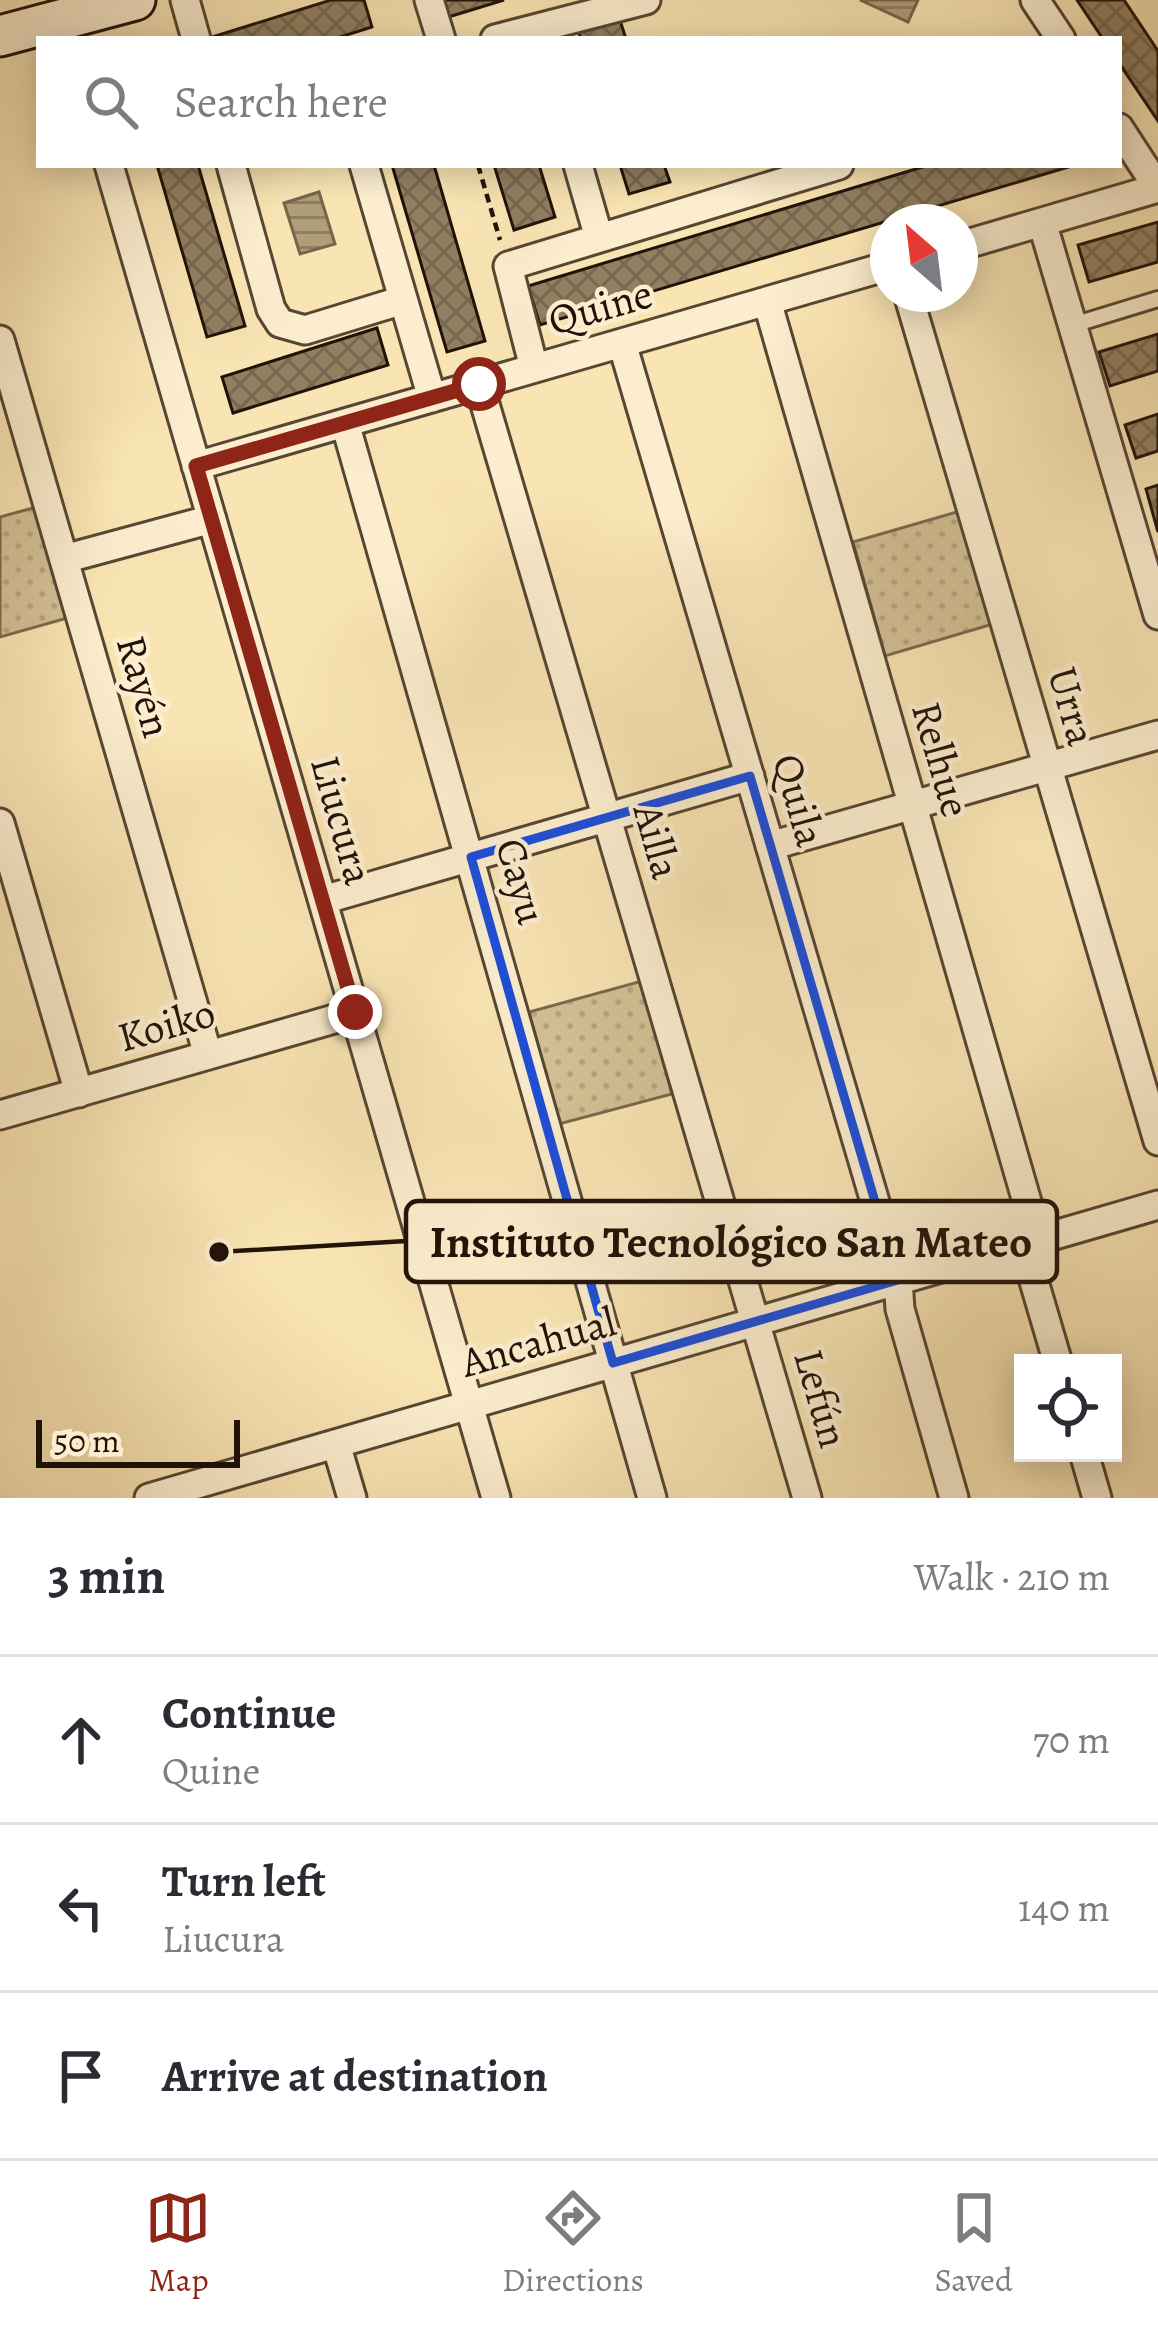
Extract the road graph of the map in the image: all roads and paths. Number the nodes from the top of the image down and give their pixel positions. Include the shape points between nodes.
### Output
1 (135, 0) edge
2 (185, 0) edge
3 (429, 0) edge
4 (646, 0) edge
5 (1035, 0) edge
6 (66, 19) edge
7 (541, 33) edge
8 (0, 36) edge
9 (195, 36) edge
10 (440, 36) edge
11 (1059, 36) edge
12 (1122, 133) edge
13 (111, 168) edge
14 (232, 168) edge
15 (365, 168) edge
16 (479, 168) edge
17 (579, 168) edge
18 (829, 168) edge
19 (1158, 188) edge
20 (1042, 222) junction
21 (599, 238) junction
22 (978, 241) edge
23 (508, 266) junction
24 (870, 271) edge
25 (1158, 299) edge
26 (404, 300) junction
27 (766, 302) junction
28 (913, 312) edge
29 (1073, 325) junction
30 (0, 340) edge
31 (622, 343) junction
32 (534, 368) junction
33 (479, 384) junction
34 (432, 398) junction
35 (345, 423) junction
36 (196, 466) junction
37 (212, 519) junction
38 (64, 559) junction
39 (1158, 615) edge
40 (1158, 735) edge
41 (1048, 767) junction
42 (750, 776) junction
43 (912, 805) junction
44 (608, 818) junction
45 (0, 823) edge
46 (770, 846) junction
47 (471, 857) junction
48 (322, 900) junction
49 (355, 1012) junction
50 (208, 1055) junction
51 (79, 1093) junction
52 (0, 1115) edge
53 (1158, 1142) edge
54 (1158, 1206) edge
55 (1030, 1242) junction
56 (898, 1280) junction
57 (756, 1322) junction
58 (1056, 1354) edge
59 (613, 1363) junction
60 (469, 1405) junction
61 (336, 1444) junction
62 (1087, 1462) edge
63 (204, 1490) edge
64 (149, 1498) edge
65 (352, 1498) edge
66 (496, 1498) edge
67 (652, 1498) edge
68 (807, 1498) edge
69 (955, 1498) edge
70 (1097, 1498) edge

1 - 6 street
2 - 9 street
3 - 10 street
4 - 7 street
5 - 11 street
6 - 8 street
12 - 19 street
13 - 36 street, Liucura
14 - 26 street via 280,323 305,330
15 - 26 street
16 - 23 path
17 - 21 street
18 - 21 street
19 - 20 street
20 - 22 street
20 - 29 street
21 - 23 street
23 - 32 street
24 - 27 street, Quine
25 - 29 lane
26 - 34 street
27 - 31 street, Quine
27 - 43 street, Relhue
28 - 41 street, Urra
29 - 39 street
30 - 38 street, Rayén
31 - 32 street, Quine
31 - 42 street, Quila
32 - 33 street, Quine
33 - 34 street, Quine
33 - 44 street, Ailla
34 - 35 street, Quine
35 - 36 street, Quine
35 - 47 street, Cayu
36 - 37 street, Liucura
37 - 38 street
37 - 48 street, Liucura
38 - 50 street, Rayén
40 - 41 street
41 - 43 street
41 - 53 street, Urra
42 - 44 street
42 - 46 street, Quila
43 - 46 street
43 - 55 street, Relhue
44 - 47 street
44 - 57 street, Ailla
45 - 51 street
46 - 56 street, Quila
47 - 48 street
47 - 59 street, Cayu
48 - 49 street, Liucura
49 - 50 street, Koiko
49 - 60 street, Liucura
50 - 51 street, Koiko
51 - 52 street, Koiko
54 - 55 street, Ancahual
55 - 56 street, Ancahual
55 - 58 street, Relhue
56 - 57 street, Ancahual
56 - 69 street, Quila
57 - 59 street, Ancahual
57 - 68 street, Lefún
59 - 60 street, Ancahual
59 - 67 street, Cayu
60 - 61 street, Ancahual
60 - 66 street, Liucura
61 - 63 street, Ancahual
61 - 65 street
62 - 70 street
63 - 64 street, Ancahual

